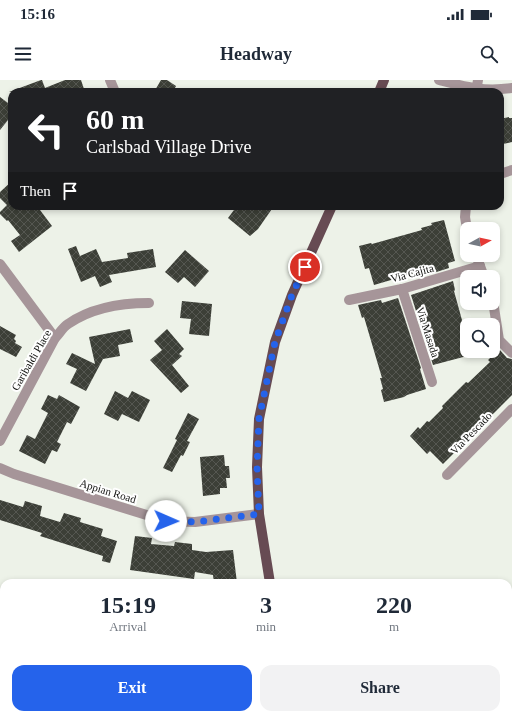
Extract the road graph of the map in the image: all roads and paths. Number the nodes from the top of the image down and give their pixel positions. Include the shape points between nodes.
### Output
1 (439, 80) edge
2 (476, 87) edge
3 (330, 210) edge
4 (466, 210) edge
5 (466, 222) edge
6 (479, 262) edge
7 (0, 264) edge
8 (480, 266) junction
9 (481, 270) edge
10 (402, 289) junction
11 (349, 300) dead end
12 (149, 303) dead end
13 (495, 310) edge
14 (55, 338) junction
15 (512, 353) edge
16 (432, 382) dead end
17 (512, 409) edge
18 (0, 441) edge
19 (0, 468) edge
20 (447, 475) dead end
21 (259, 514) junction
22 (269, 579) edge

1 - 2 street
3 - 21 main road via 292,295 275,342 259,419
4 - 5 street
6 - 8 street
7 - 14 street
8 - 9 street
8 - 10 street, Via Cajita
10 - 11 street, Via Cajita
10 - 16 street, Via Masada
12 - 14 street, Garibaldi Place via 127,303 90,312 67,325
13 - 15 street via 499,340
14 - 18 street, Garibaldi Place
17 - 20 street, Via Pescado
19 - 21 street, Appian Road via 166,521 195,522
21 - 22 main road

